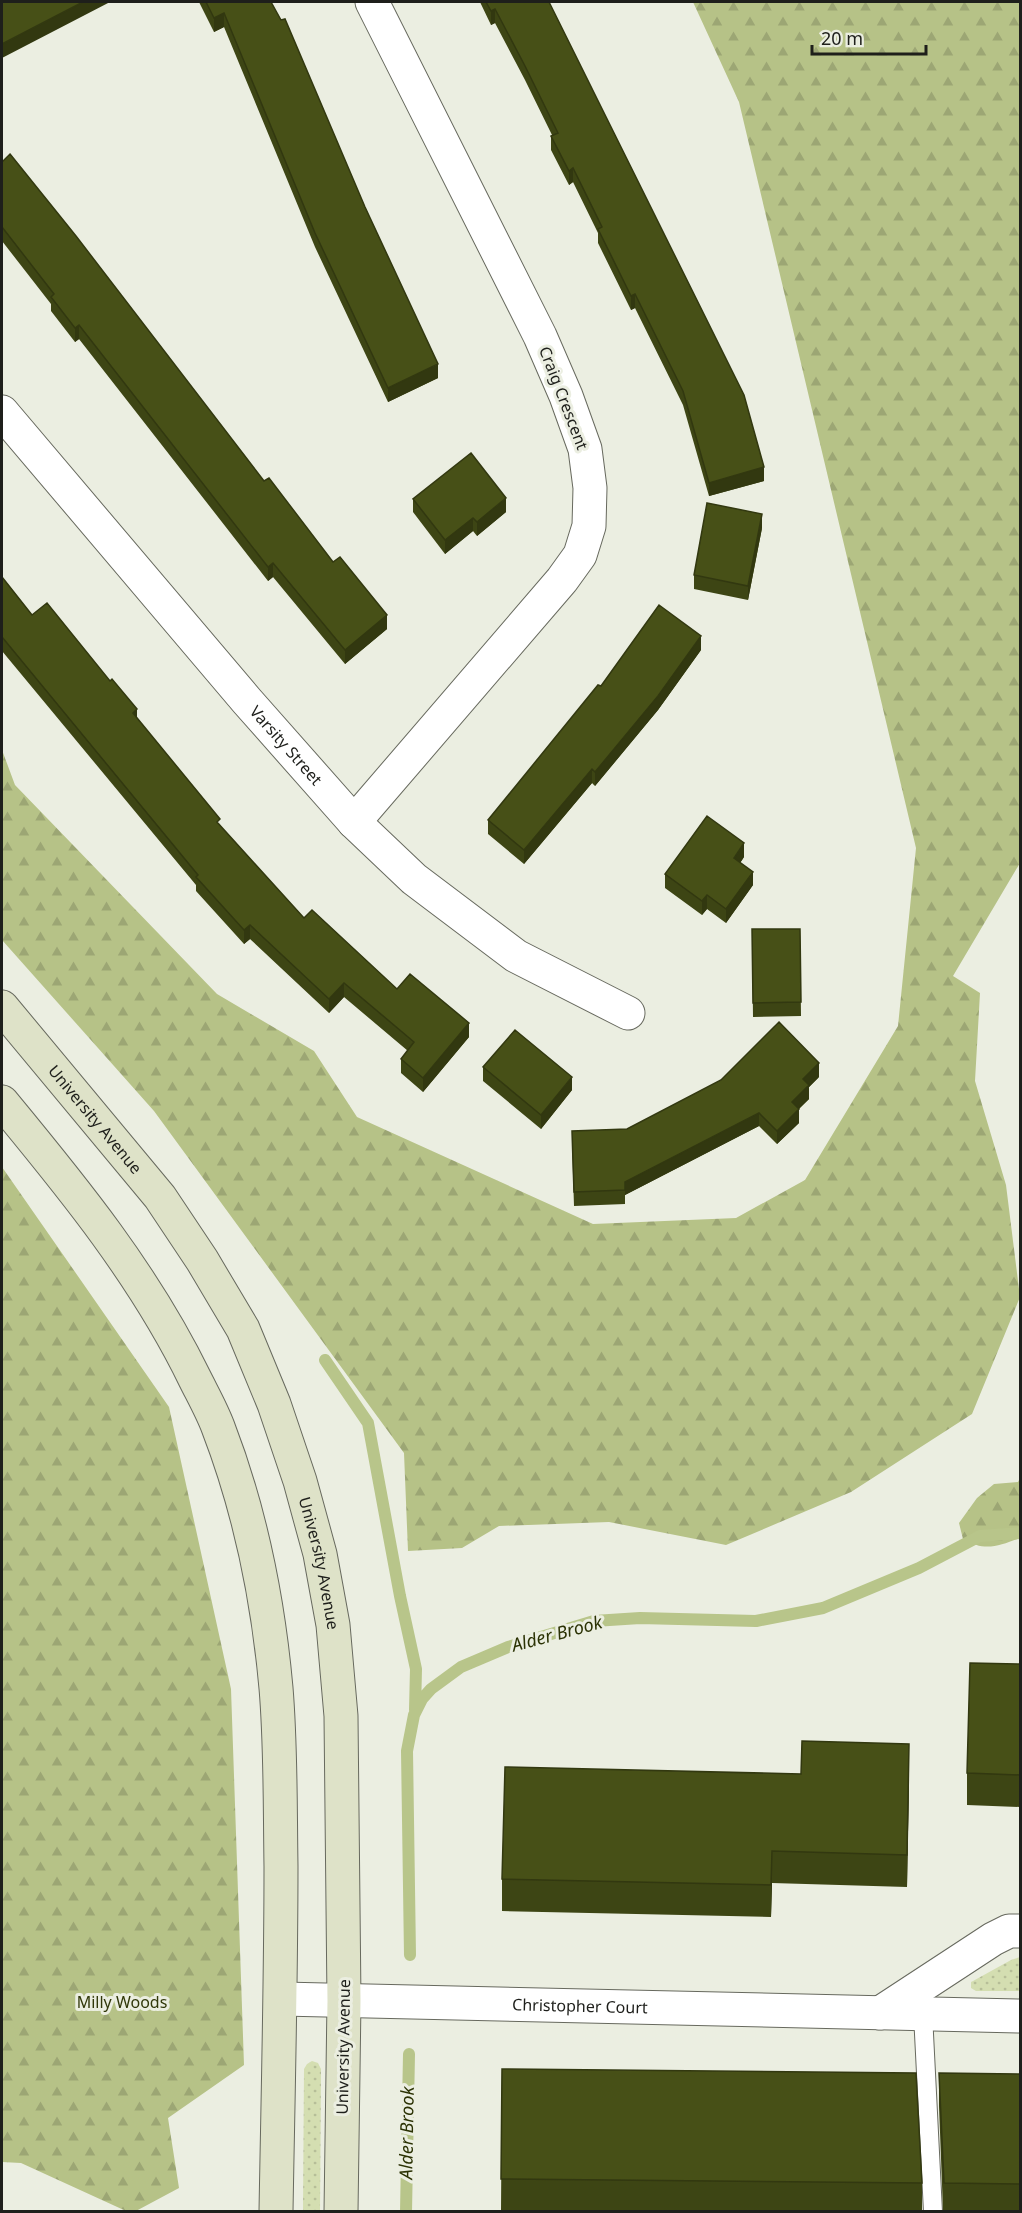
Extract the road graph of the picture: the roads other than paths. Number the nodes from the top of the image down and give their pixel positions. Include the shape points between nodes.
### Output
1 (372, 2) edge
2 (2, 412) edge
3 (354, 822) junction
4 (2, 1007) edge
5 (628, 1014) dead end
6 (2, 1102) edge
7 (1020, 1931) edge
8 (282, 1999) junction
9 (344, 2001) junction
10 (880, 2013) junction
11 (923, 2014) junction
12 (1020, 2016) edge
13 (276, 2211) edge
14 (341, 2211) edge
15 (933, 2211) edge

1 - 3 street, Craig Crescent via 540,336 585,449 590,488 589,526 580,555
2 - 3 street, Varsity Street
3 - 5 street, Varsity Street via 414,879 516,956
4 - 9 main road, University Avenue via 160,1197 243,1329 274,1404 320,1554 335,1637 342,1716
6 - 8 main road via 83,1201 162,1314 218,1425 237,1484 254,1547 276,1690
7 - 10 street via 993,1939
8 - 9 street, Christopher Court
8 - 13 main road
9 - 10 street, Christopher Court
9 - 14 main road, University Avenue
10 - 11 street, Christopher Court
11 - 12 street, Christopher Court
11 - 15 lane

